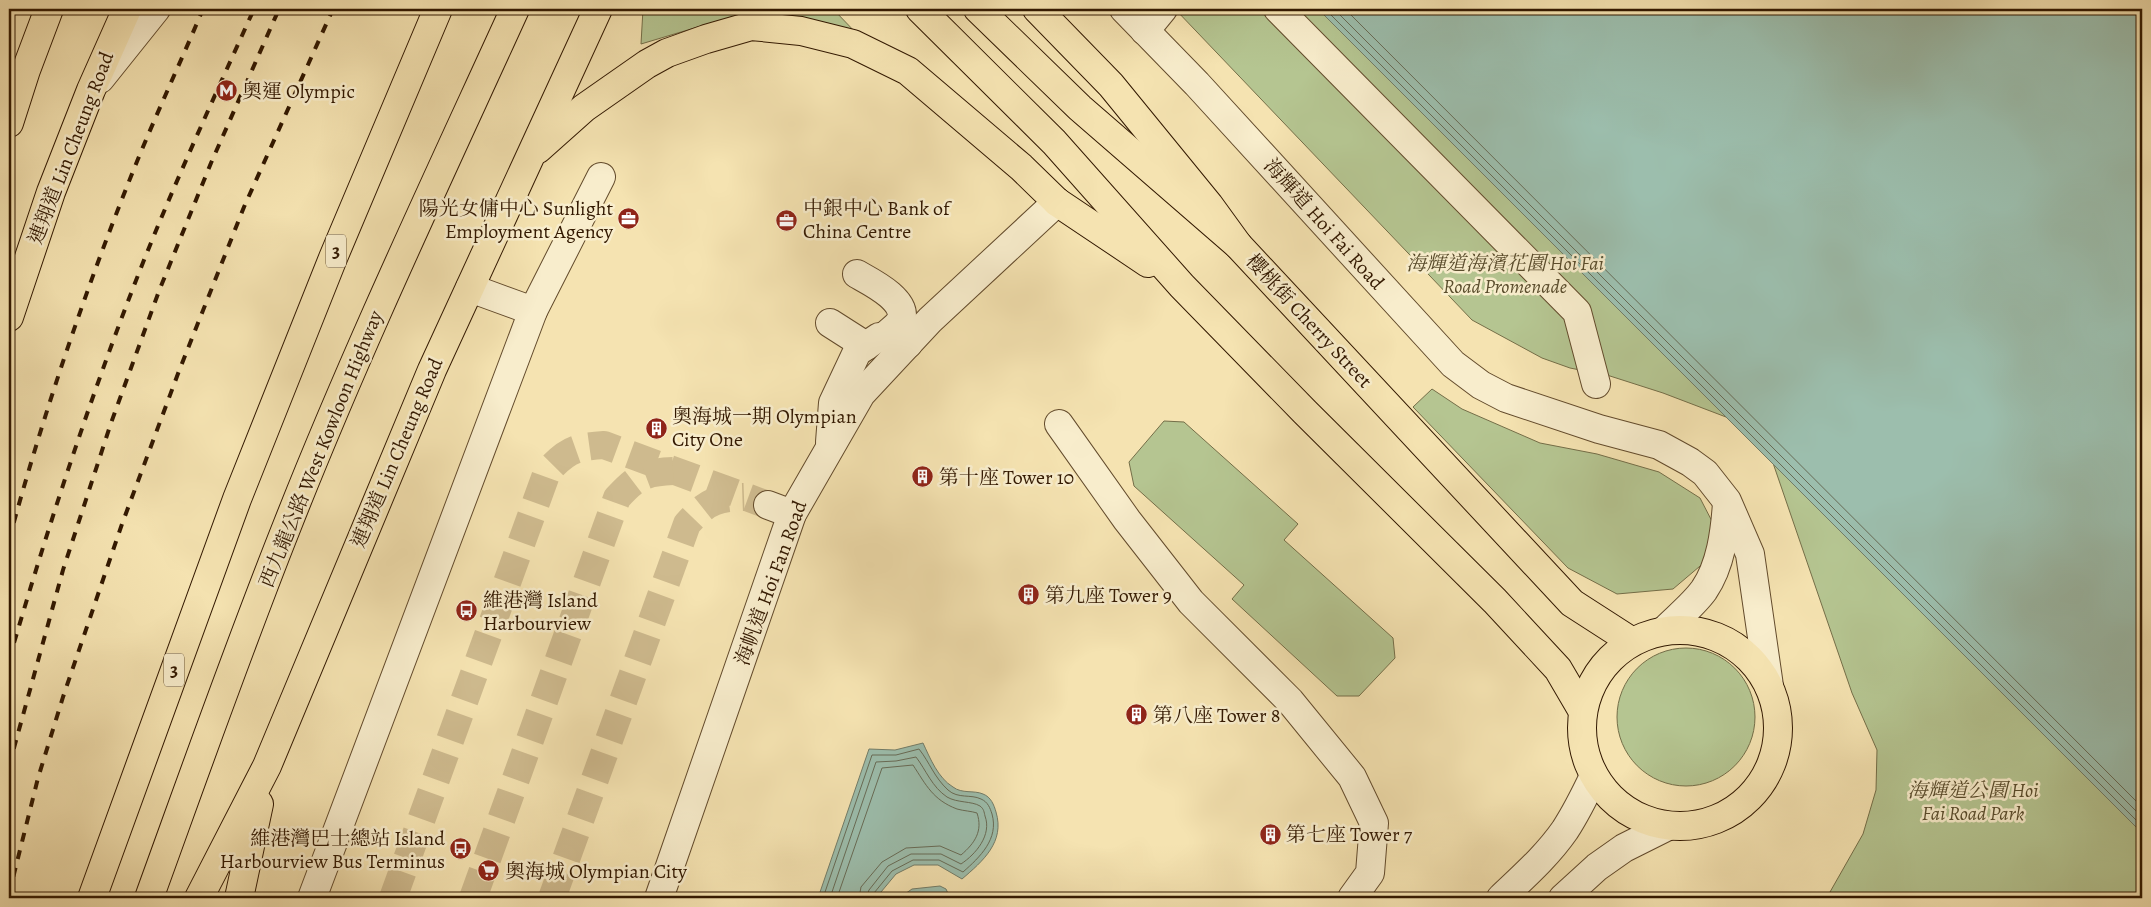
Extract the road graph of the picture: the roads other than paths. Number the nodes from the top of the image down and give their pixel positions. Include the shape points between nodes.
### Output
1 (49, 9) edge
2 (127, 9) edge
3 (156, 9) edge
4 (438, 9) edge
5 (515, 9) edge
6 (598, 9) edge
7 (920, 9) edge
8 (978, 9) edge
9 (1037, 9) edge
10 (1124, 9) edge
11 (1163, 9) edge
12 (1278, 9) edge
13 (1145, 31) junction
14 (91, 90) junction
15 (9, 123) edge
16 (532, 153) junction
17 (601, 177) dead end
18 (1057, 202) junction
19 (1238, 245) junction
20 (857, 274) dead end
21 (1182, 286) junction
22 (470, 288) junction
23 (533, 311) junction
24 (9, 316) edge
25 (830, 323) dead end
26 (886, 342) junction
27 (1596, 384) dead end
28 (1059, 424) dead end
29 (830, 448) junction
30 (1727, 501) junction
31 (1666, 629) junction
32 (1631, 641) junction
33 (1770, 686) junction
34 (1582, 710) junction
35 (267, 766) junction
36 (1594, 776) junction
37 (1668, 826) junction
38 (92, 898) edge
39 (149, 898) edge
40 (199, 898) edge
41 (239, 898) edge
42 (312, 898) edge
43 (660, 898) edge
44 (1352, 898) edge
45 (1501, 898) edge
46 (1563, 898) edge

1 - 15 main road
2 - 14 main road, 連翔道 Lin Cheung Road
3 - 14 street
4 - 38 main road, 3 via 260,442
5 - 39 main road, 西九龍公路 West Kowloon Highway via 390,281 287,526
6 - 16 main road, 連翔道 Lin Cheung Road
7 - 21 main road via 1054,142
8 - 19 main road, 櫻桃街 Cherry Street via 1080,108
9 - 19 main road via 1111,85
10 - 13 street, 海輝道 Hoi Fai Road
11 - 13 street
12 - 27 street via 1577,312
13 - 30 street, 海輝道 Hoi Fai Road via 1453,364 1481,385 1506,398 1674,452 1705,474
14 - 24 main road, 連翔道 Lin Cheung Road via 51,192
16 - 18 main road via 584,108 647,64 667,53 751,26 801,31 853,44 908,71 1021,167
16 - 22 main road, 連翔道 Lin Cheung Road
17 - 23 street
18 - 21 main road
18 - 26 street, 海帆道 Hoi Fan Road via 930,320
19 - 32 main road, 櫻桃街 Cherry Street via 1572,603
20 - 26 street via 896,299 901,310 900,320
21 - 34 main road via 1547,657 1558,669
22 - 23 street
22 - 35 main road, 連翔道 Lin Cheung Road via 432,370
23 - 42 street
25 - 26 street
26 - 29 street, 海帆道 Hoi Fan Road
26 - 29 street via 857,352 833,403
28 - 44 street via 1126,520 1191,602 1290,701 1352,777 1374,823 1370,873
29 - 43 street, 海帆道 Hoi Fan Road via 780,510
30 - 31 street via 1725,531 1717,564 1704,590
30 - 33 street, 海輝道 Hoi Fai Road via 1750,554
31 - 32 main road
31 - 33 main road via 1697,630 1725,640 1750,658
32 - 34 main road via 1610,657 1594,677
33 - 37 main road via 1779,735 1770,769 1760,785 1749,798 1720,818 1703,824
34 - 36 main road via 1582,740
35 - 40 main road, 連翔道 Lin Cheung Road
35 - 41 main road
36 - 37 main road via 1608,795 1625,809 1646,820
36 - 45 street via 1564,832
37 - 46 street via 1624,848

